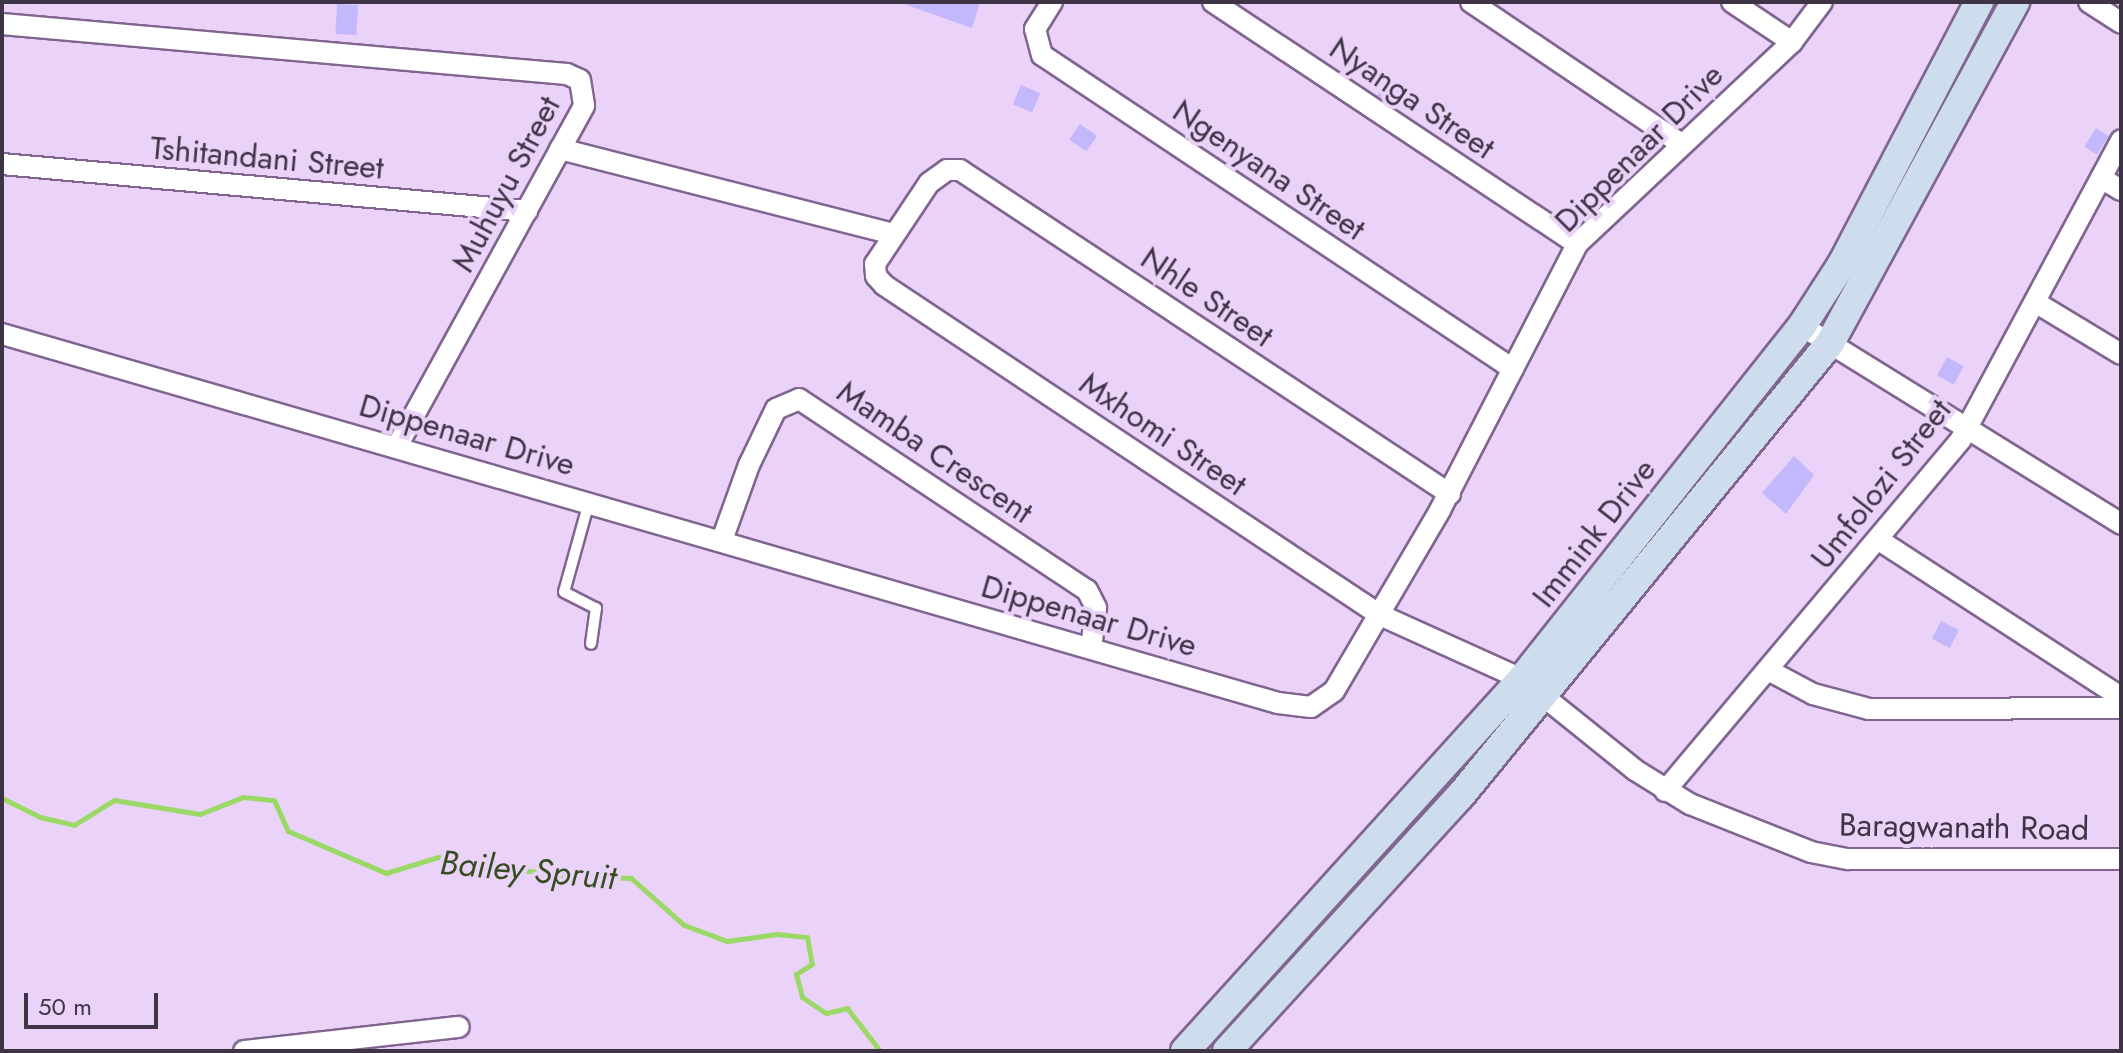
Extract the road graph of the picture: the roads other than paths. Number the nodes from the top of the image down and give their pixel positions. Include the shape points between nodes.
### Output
1 (1052, 2) edge
2 (1213, 2) edge
3 (1471, 2) edge
4 (1732, 2) edge
5 (1822, 2) edge
6 (1979, 2) edge
7 (2015, 2) edge
8 (2089, 2) edge
9 (2121, 23) edge
10 (2, 24) edge
11 (1792, 42) junction
12 (2121, 140) edge
13 (1680, 143) junction
14 (560, 149) junction
15 (2, 164) edge
16 (2101, 178) junction
17 (929, 183) joint
18 (2121, 190) edge
19 (527, 211) junction
20 (893, 234) junction
21 (1577, 244) junction
22 (2035, 302) junction
23 (1802, 326) junction
24 (2, 334) edge
25 (1830, 343) junction
26 (2121, 354) edge
27 (1513, 369) junction
28 (1968, 429) junction
29 (398, 445) junction
30 (1450, 494) junction
31 (589, 502) junction
32 (2121, 524) edge
33 (722, 540) junction
34 (1879, 540) junction
35 (1380, 615) junction
36 (591, 644) dead end
37 (1091, 647) junction
38 (1768, 670) junction
39 (1533, 687) junction
40 (2121, 697) edge
41 (2121, 708) edge
42 (1665, 791) junction
43 (2121, 859) edge
44 (459, 1027) dead end
45 (257, 1050) edge
46 (1185, 1051) edge
47 (1227, 1051) edge

1 - 27 street, Ngenyana Street via 1035,29 1042,55
2 - 21 street, Nyanga Street
3 - 13 street
4 - 11 street
5 - 11 street, Dippenaar Drive
6 - 23 main road, Immink Drive via 1850,250
7 - 25 main road, Immink Drive
8 - 9 street
10 - 14 street, Muhuyu Street via 567,74 580,80 585,102
11 - 13 street, Dippenaar Drive
12 - 16 street, Umfolozi Street
13 - 21 street, Dippenaar Drive
14 - 19 street, Muhuyu Street
14 - 20 street
15 - 19 street, Tshitandani Street
16 - 18 street
16 - 22 street, Umfolozi Street
17 - 20 street, Mxhomi Street
17 - 30 street, Nhle Street via 947,170 967,174
19 - 29 street, Muhuyu Street
20 - 35 street, Mxhomi Street via 875,264 884,285
21 - 27 street, Dippenaar Drive
22 - 26 street
22 - 28 street, Umfolozi Street
23 - 25 street
23 - 39 main road, Immink Drive
24 - 29 street, Dippenaar Drive
25 - 28 street
25 - 39 main road, Immink Drive
27 - 30 street, Dippenaar Drive
28 - 32 street
28 - 34 street, Umfolozi Street
29 - 31 street, Dippenaar Drive
30 - 35 street, Dippenaar Drive
31 - 33 street, Dippenaar Drive
31 - 36 lane via 564,592 599,613
33 - 37 street, Dippenaar Drive
33 - 37 street, Mamba Crescent via 776,409 799,399 1087,590 1096,608
34 - 38 street, Umfolozi Street
34 - 40 street
35 - 37 street, Dippenaar Drive via 1334,691 1311,707 1278,703
35 - 39 street, Mxhomi Street
38 - 41 street via 1813,694 1869,709
38 - 42 street, Umfolozi Street
39 - 42 street, Baragwanath Road
39 - 46 main road, Immink Drive
39 - 47 main road, Immink Drive via 1461,795
42 - 43 street, Baragwanath Road via 1825,856
44 - 45 street

